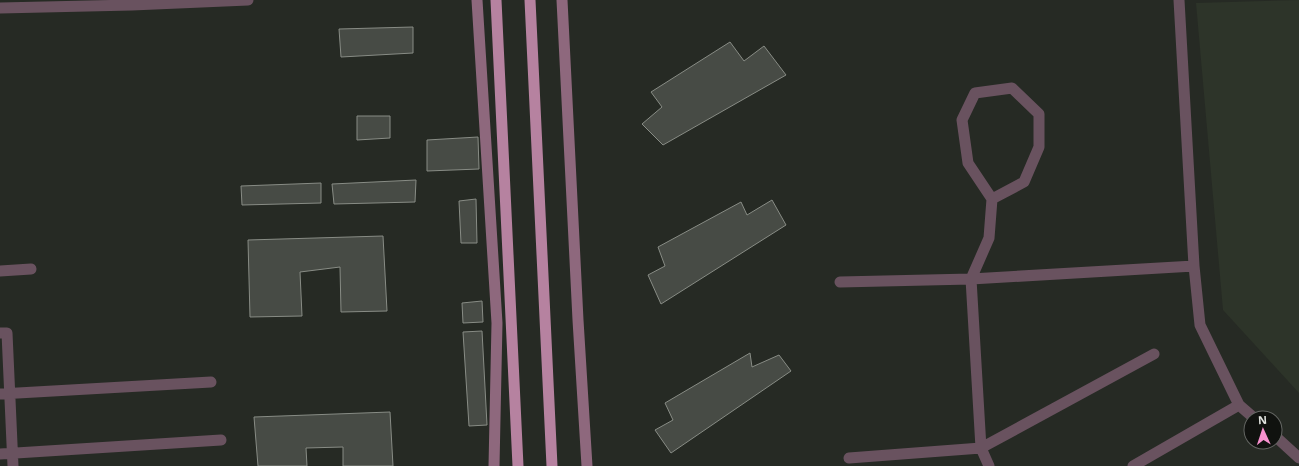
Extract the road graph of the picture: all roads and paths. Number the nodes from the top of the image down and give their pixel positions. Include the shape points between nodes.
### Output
1 (248, 0) edge
2 (477, 0) edge
3 (496, 0) edge
4 (530, 0) edge
5 (562, 0) edge
6 (1179, 0) edge
7 (0, 8) edge
8 (992, 199) junction
9 (1194, 266) junction
10 (31, 269) dead end
11 (0, 271) edge
12 (971, 279) junction
13 (840, 282) dead end
14 (0, 333) edge
15 (1154, 354) dead end
16 (210, 382) dead end
17 (5, 394) edge
18 (1239, 405) junction
19 (1245, 410) edge
20 (221, 440) dead end
21 (1283, 443) edge
22 (981, 448) junction
23 (12, 453) junction
24 (0, 454) edge
25 (849, 458) dead end
26 (1299, 458) edge
27 (13, 466) edge
28 (494, 466) edge
29 (518, 466) edge
30 (552, 466) edge
31 (587, 466) edge
32 (989, 466) edge
33 (1133, 466) edge

1 - 7 street
2 - 28 main road via 497,323
3 - 29 highway
4 - 30 highway
5 - 31 main road
6 - 9 street
8 - 8 street via 1024,182 1039,147 1039,114 1012,88 975,93 962,120 968,163
8 - 12 street via 989,238
9 - 12 street
9 - 18 street via 1200,325
10 - 11 street
12 - 13 street
12 - 22 street
14 - 17 street via 8,332
15 - 22 street
16 - 17 street
17 - 23 street
18 - 19 street
18 - 33 street
20 - 23 street
21 - 26 street
22 - 25 street
22 - 32 street
23 - 24 street
23 - 27 street

